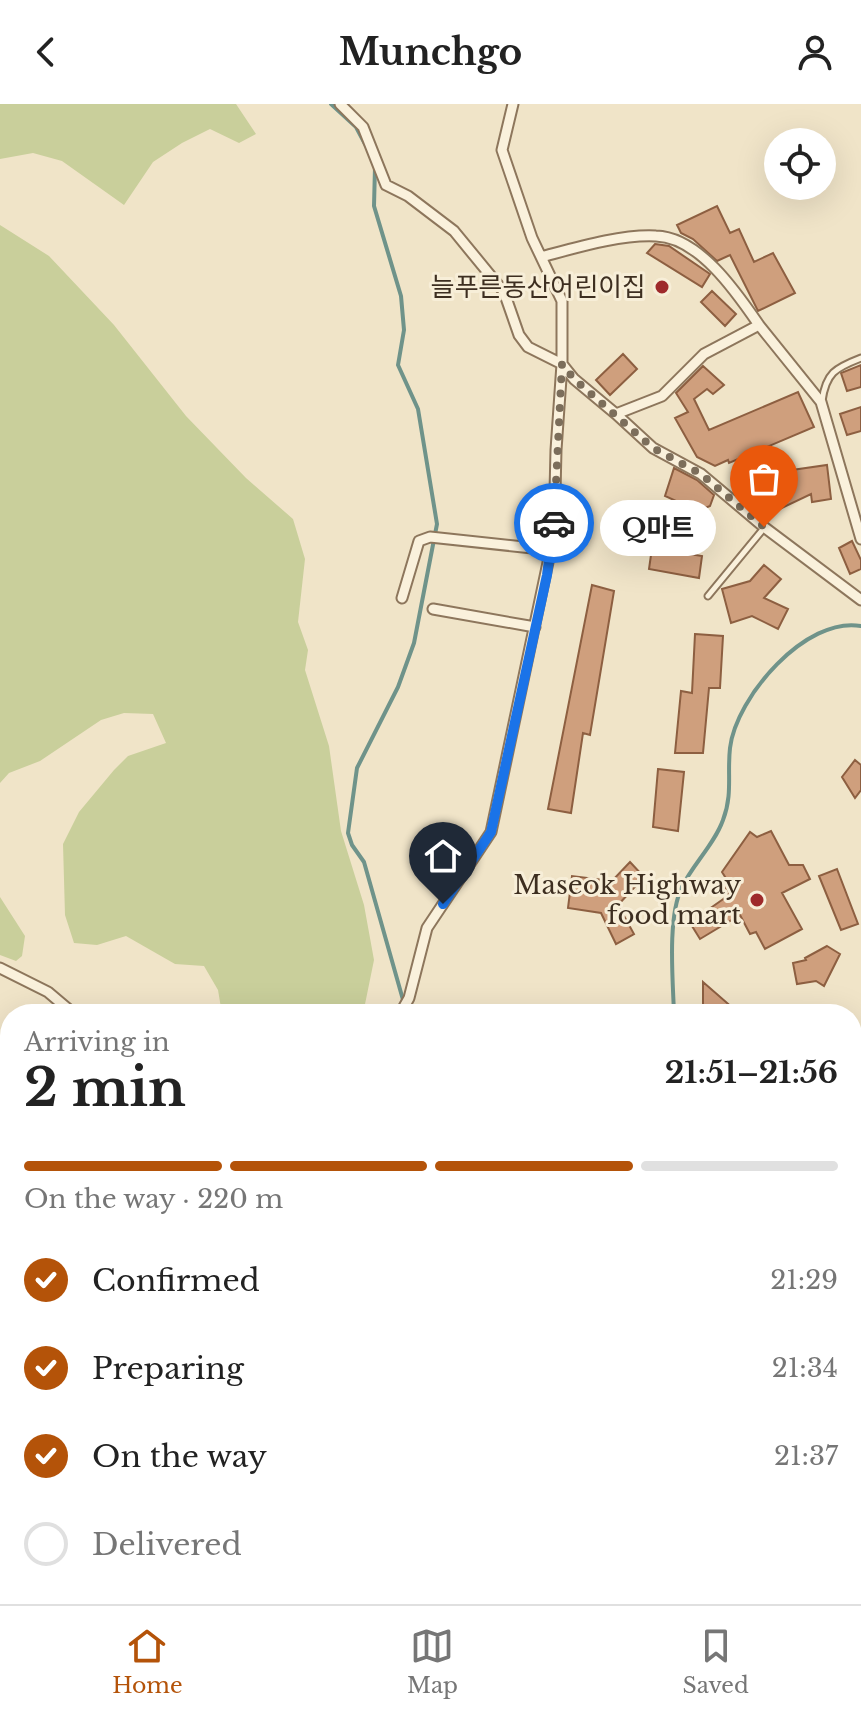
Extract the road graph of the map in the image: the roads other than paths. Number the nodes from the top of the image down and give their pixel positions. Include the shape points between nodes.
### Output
1 (340, 104) edge
2 (513, 104) edge
3 (541, 257) junction
4 (759, 325) junction
5 (861, 358) edge
6 (562, 364) junction
7 (821, 402) junction
8 (616, 414) junction
9 (764, 527) junction
10 (861, 539) edge
11 (551, 550) junction
12 (708, 596) dead end
13 (402, 598) dead end
14 (861, 600) edge
15 (433, 609) dead end
16 (535, 627) junction
17 (0, 968) edge
18 (62, 1004) edge
19 (406, 1004) edge

1 - 6 street via 363,127 386,185 454,231 504,292 528,347
2 - 3 street via 502,150
3 - 4 street via 657,235 682,242 735,289
3 - 6 street via 562,301
4 - 7 street
4 - 8 street via 704,354 662,396
5 - 7 lane via 837,368 824,383
6 - 8 street
6 - 11 street
7 - 10 street
8 - 9 street via 653,448 701,474
9 - 12 lane
9 - 14 street
11 - 13 street via 430,537 419,541
11 - 16 street
15 - 16 street
16 - 19 street via 491,832 427,928
17 - 18 street

